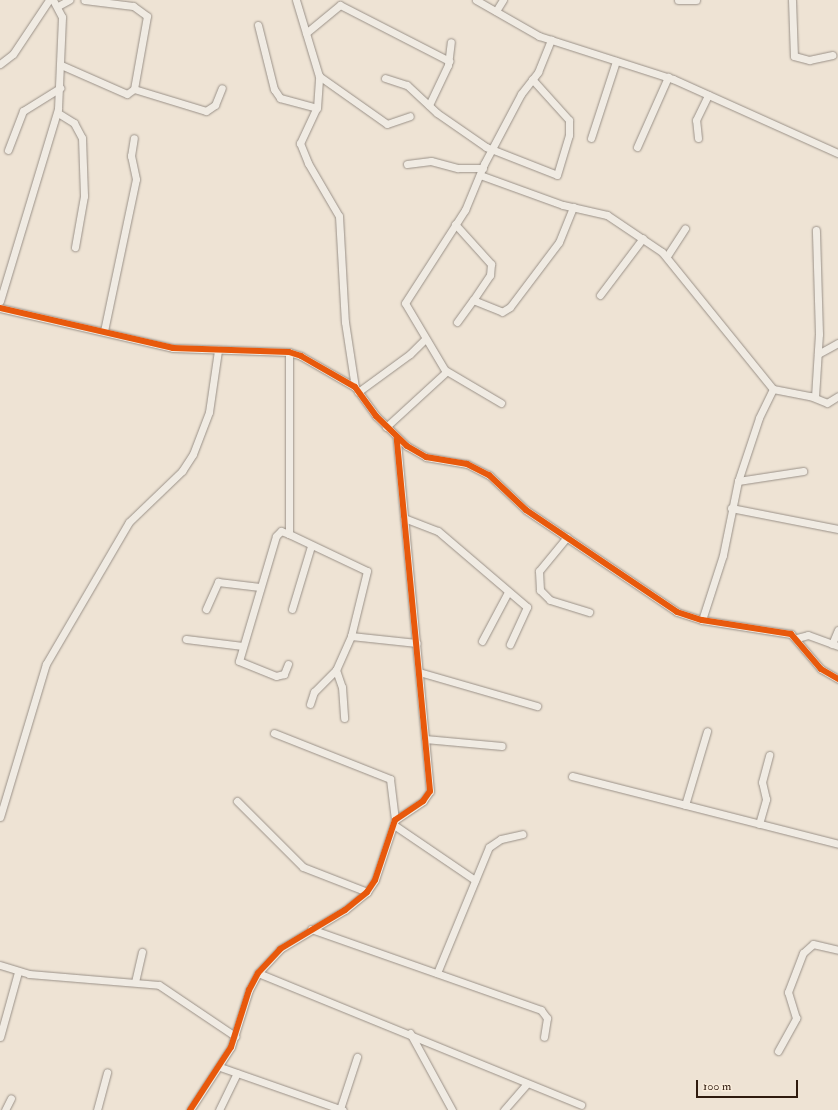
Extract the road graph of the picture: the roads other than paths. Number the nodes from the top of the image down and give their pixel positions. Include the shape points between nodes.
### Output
1 (49, 0) edge
2 (53, 0) edge
3 (69, 0) edge
4 (84, 0) edge
5 (296, 0) edge
6 (476, 0) edge
7 (503, 0) edge
8 (678, 0) edge
9 (696, 0) edge
10 (792, 0) edge
11 (58, 6) junction
12 (496, 11) junction
13 (258, 25) dead end
14 (306, 33) junction
15 (551, 40) junction
16 (451, 42) dead end
17 (832, 55) dead end
18 (449, 61) junction
19 (616, 61) junction
20 (0, 64) edge
21 (61, 65) junction
22 (319, 76) junction
23 (668, 77) junction
24 (385, 78) dead end
25 (532, 79) junction
26 (60, 88) junction
27 (222, 88) dead end
28 (134, 89) junction
29 (708, 95) junction
30 (429, 106) junction
31 (316, 109) junction
32 (58, 113) junction
33 (410, 116) dead end
34 (134, 138) dead end
35 (591, 138) dead end
36 (698, 138) dead end
37 (637, 147) dead end
38 (492, 149) junction
39 (8, 150) dead end
40 (838, 153) edge
41 (407, 164) dead end
42 (482, 171) junction
43 (573, 207) junction
44 (455, 224) junction
45 (685, 228) dead end
46 (816, 230) dead end
47 (643, 238) junction
48 (75, 248) dead end
49 (667, 256) junction
50 (600, 294) dead end
51 (473, 300) junction
52 (0, 301) edge
53 (0, 308) edge
54 (457, 322) dead end
55 (104, 331) junction
56 (425, 339) junction
57 (838, 343) edge
58 (218, 350) junction
59 (289, 352) junction
60 (818, 354) junction
61 (445, 370) junction
62 (356, 389) junction
63 (773, 389) junction
64 (838, 396) edge
65 (815, 398) junction
66 (501, 403) dead end
67 (386, 427) junction
68 (397, 439) junction
69 (803, 471) dead end
70 (738, 481) junction
71 (731, 508) junction
72 (404, 518) junction
73 (838, 530) edge
74 (289, 534) junction
75 (567, 537) junction
76 (311, 546) junction
77 (260, 587) junction
78 (508, 592) junction
79 (206, 609) dead end
80 (292, 610) dead end
81 (589, 612) dead end
82 (702, 620) junction
83 (838, 630) edge
84 (351, 636) junction
85 (797, 638) junction
86 (186, 639) dead end
87 (482, 641) dead end
88 (417, 643) junction
89 (510, 644) dead end
90 (835, 645) edge
91 (242, 646) junction
92 (288, 664) dead end
93 (336, 670) junction
94 (419, 672) junction
95 (838, 679) edge
96 (310, 704) dead end
97 (537, 706) dead end
98 (344, 718) dead end
99 (707, 731) dead end
100 (274, 733) dead end
101 (425, 739) junction
102 (502, 746) dead end
103 (769, 755) dead end
104 (572, 776) dead end
105 (237, 801) dead end
106 (685, 805) junction
107 (1, 806) edge
108 (0, 817) edge
109 (394, 822) junction
110 (759, 824) junction
111 (522, 834) dead end
112 (838, 844) edge
113 (475, 880) junction
114 (367, 892) junction
115 (311, 929) junction
116 (838, 950) edge
117 (142, 952) dead end
118 (0, 965) edge
119 (18, 972) junction
120 (258, 973) junction
121 (437, 973) junction
122 (134, 982) junction
123 (2, 1028) edge
124 (410, 1033) junction
125 (235, 1036) junction
126 (0, 1037) edge
127 (544, 1037) dead end
128 (778, 1051) dead end
129 (357, 1058) dead end
130 (220, 1067) junction
131 (107, 1072) dead end
132 (236, 1073) junction
133 (526, 1085) junction
134 (11, 1098) dead end
135 (581, 1105) dead end
136 (6, 1110) edge
137 (96, 1110) edge
138 (190, 1110) edge
139 (219, 1110) edge
140 (342, 1110) edge
141 (452, 1110) edge
142 (504, 1110) edge

1 - 20 street via 13,54
2 - 11 street
3 - 11 street
4 - 28 street via 133,6 147,16
5 - 14 street
6 - 12 street
7 - 12 street
8 - 9 street
10 - 17 street via 794,56 809,60
11 - 21 street
12 - 15 street
13 - 31 street via 277,94 284,101
14 - 18 street via 340,5
14 - 22 street
15 - 19 street
15 - 25 street
16 - 18 street
18 - 30 street
19 - 23 street
19 - 35 street
21 - 26 street
21 - 28 street via 127,94
22 - 31 street via 320,99
22 - 33 street via 387,124
23 - 29 street
23 - 37 street
24 - 30 street via 407,85
25 - 38 street
25 - 38 street via 569,120 569,135 559,173 551,175
26 - 32 street
26 - 39 street via 23,111
27 - 28 street via 215,105 206,111
29 - 36 street via 696,120
29 - 40 street
30 - 38 street
31 - 62 street via 300,143 308,163 339,216 345,322
32 - 48 street via 74,123 82,138 84,196
32 - 52 street
34 - 55 street via 131,156 136,179
38 - 42 street
41 - 42 street via 431,161
42 - 43 street
42 - 44 street
43 - 47 street via 607,215
43 - 51 street via 558,242 507,310 498,312
44 - 51 street via 492,264 490,274
44 - 56 street via 405,303
45 - 49 street
46 - 60 street
47 - 49 street
47 - 50 street
49 - 63 street
51 - 54 street
53 - 55 street
55 - 58 street via 173,348
56 - 61 street
56 - 62 street via 410,354
57 - 60 street
58 - 59 street
58 - 107 street via 209,412 193,454 182,471 129,522 62,632 39,683
59 - 62 street via 331,371
59 - 74 street
60 - 65 street
61 - 66 street
61 - 67 street via 445,374
62 - 67 street
63 - 65 street
63 - 70 street via 759,418
64 - 65 street via 827,403
67 - 68 street
68 - 72 street
68 - 75 street via 426,457 478,469 526,510
69 - 70 street
70 - 71 street
71 - 73 street
71 - 82 street via 723,555
72 - 78 street via 438,531
72 - 88 street
74 - 76 street
74 - 77 street via 277,534
75 - 81 street via 539,571 540,590 550,600
75 - 82 street via 677,612
76 - 80 street
76 - 84 street via 367,571
77 - 79 street via 218,582
77 - 91 street
78 - 87 street
78 - 89 street via 528,609
82 - 85 street via 791,634
83 - 90 street
84 - 88 street
84 - 93 street
85 - 90 street via 808,635
85 - 95 street via 820,669
86 - 91 street
88 - 94 street
91 - 92 street via 239,661 242,665 280,676
93 - 96 street via 314,692
93 - 98 street via 342,687
94 - 97 street
94 - 101 street
99 - 106 street
100 - 109 street via 390,779
101 - 102 street
101 - 109 street via 430,791 423,801
103 - 110 street via 762,782 766,799
104 - 106 street
105 - 114 street via 303,867
106 - 110 street
107 - 108 street
109 - 113 street
109 - 114 street via 375,880
110 - 112 street
111 - 113 street via 494,842
113 - 121 street
114 - 115 street
115 - 120 street via 280,949
115 - 121 street
116 - 128 street via 813,944 803,953 788,992 796,1018
117 - 122 street
118 - 119 street
119 - 122 street
119 - 123 street
120 - 124 street
120 - 125 street via 249,990
121 - 127 street via 545,1012
122 - 125 street via 169,989
123 - 126 street
124 - 133 street
124 - 141 street
125 - 130 street
129 - 140 street
130 - 132 street
130 - 138 street
131 - 137 street
132 - 139 street
132 - 140 street
133 - 135 street
133 - 142 street
134 - 136 street

